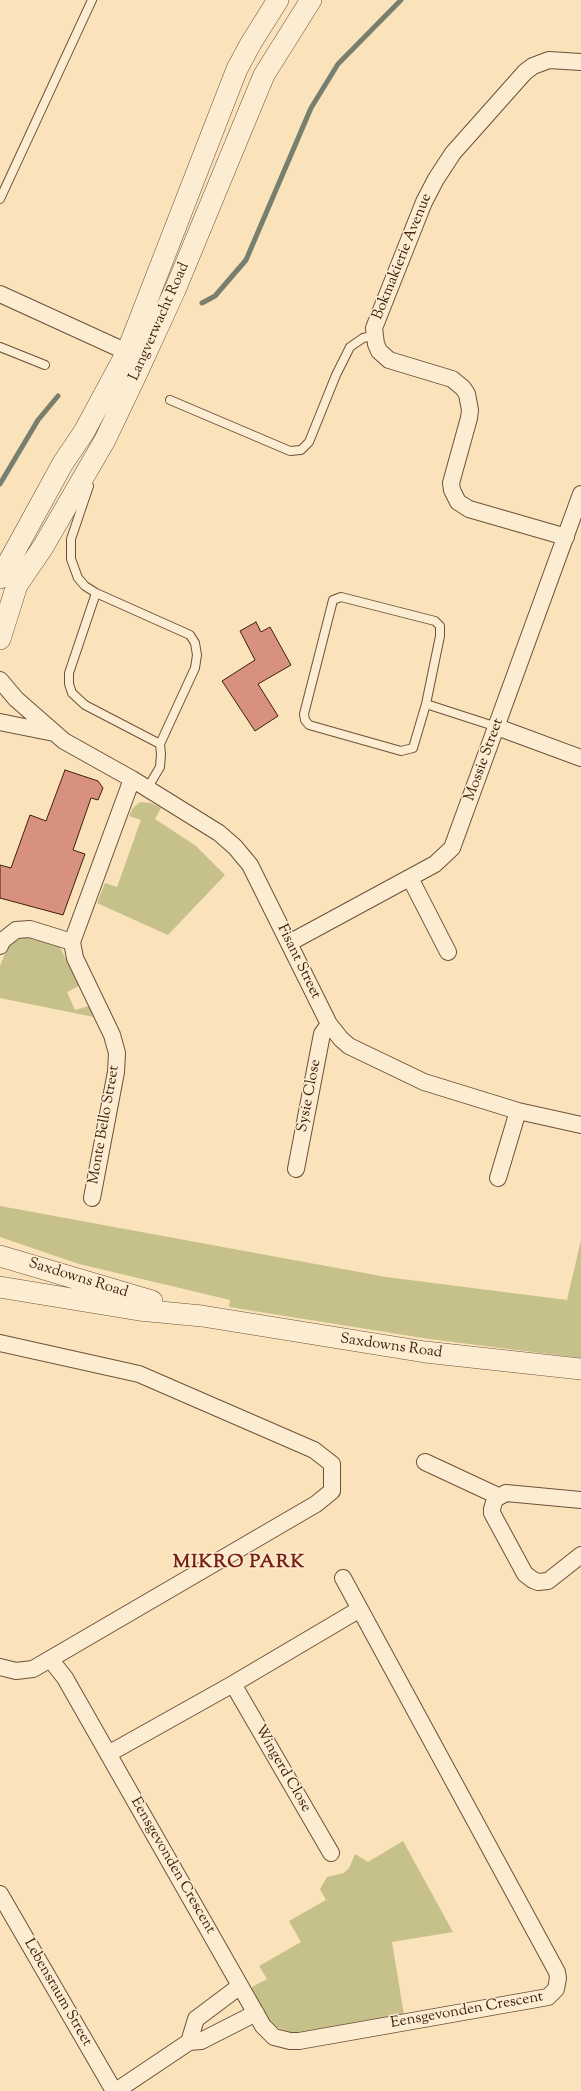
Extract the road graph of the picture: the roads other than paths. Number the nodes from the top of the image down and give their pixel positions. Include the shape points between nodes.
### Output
1 (92, 0) edge
2 (278, 0) edge
3 (311, 0) edge
4 (581, 62) edge
5 (0, 200) edge
6 (0, 294) edge
7 (374, 336) junction
8 (0, 347) edge
9 (127, 352) junction
10 (45, 365) dead end
11 (170, 400) dead end
12 (106, 440) junction
13 (581, 494) edge
14 (566, 536) junction
15 (0, 578) edge
16 (96, 593) junction
17 (0, 639) edge
18 (0, 680) edge
19 (426, 704) junction
20 (0, 722) edge
21 (497, 727) junction
22 (54, 733) junction
23 (160, 744) junction
24 (581, 758) edge
25 (132, 779) junction
26 (147, 789) junction
27 (410, 878) junction
28 (72, 942) junction
29 (289, 943) junction
30 (0, 946) edge
31 (448, 952) dead end
32 (329, 1024) junction
33 (518, 1111) junction
34 (581, 1125) edge
35 (296, 1169) dead end
36 (498, 1178) dead end
37 (92, 1198) dead end
38 (0, 1256) edge
39 (0, 1287) edge
40 (202, 1316) junction
41 (0, 1343) edge
42 (581, 1369) edge
43 (425, 1462) dead end
44 (498, 1496) junction
45 (581, 1500) edge
46 (581, 1554) edge
47 (343, 1578) dead end
48 (360, 1609) junction
49 (50, 1659) junction
50 (0, 1667) edge
51 (233, 1684) junction
52 (108, 1754) junction
53 (332, 1853) dead end
54 (0, 1894) edge
55 (240, 1986) junction
56 (256, 2013) junction
57 (189, 2042) junction
58 (115, 2091) edge

1 - 5 lane
2 - 9 street, Langverwacht Road via 237,69
3 - 12 street, Langverwacht Road via 264,75 175,290
4 - 7 street, Bokmakierie Avenue via 549,60 533,66 453,153 424,202 376,321
6 - 9 street
7 - 11 lane via 363,338 350,347 309,442 301,450 290,451
7 - 14 street, Bokmakierie Avenue via 379,351 389,360 452,379 467,394 469,418 451,483 458,502 469,509
8 - 10 lane
9 - 15 street, Langverwacht Road
12 - 16 lane via 71,539 71,560 78,578
12 - 17 street, Langverwacht Road via 43,547 17,585
13 - 14 street, Mossie Street
14 - 21 street, Mossie Street
16 - 23 lane via 69,673 72,693 85,705
16 - 23 lane via 190,635 195,643 195,668
18 - 22 street, Fisant Street via 16,699
19 - 19 lane via 413,748 407,751 310,725 305,720 304,714 333,600 341,597 435,621 440,626
19 - 21 lane
20 - 22 street, Fisant Street
21 - 24 street
21 - 27 street, Mossie Street via 452,848 441,860
22 - 25 street, Fisant Street
23 - 26 lane via 160,767
25 - 26 street, Fisant Street
25 - 28 street
26 - 29 street, Fisant Street via 219,833 235,847 250,865
27 - 29 street, Mossie Street
27 - 31 street
28 - 30 street via 30,929 16,930 2,941
28 - 37 street, Monte Bello Street via 75,958 112,1035 117,1053 116,1072
29 - 32 street, Fisant Street
32 - 33 street, Fisant Street via 349,1046 424,1082
32 - 35 street, Sysie Close via 322,1034
33 - 34 street, Fisant Street
33 - 36 street
38 - 40 street, Saxdowns Road
39 - 40 street, Saxdowns Road via 139,1310
40 - 42 street, Saxdowns Road via 425,1352
41 - 49 street via 138,1374 314,1450 332,1464 332,1491 316,1504
43 - 44 street
44 - 45 street via 510,1493
44 - 46 street via 492,1504 492,1513 528,1578 538,1582 548,1581
47 - 48 street, Eensgevonden Crescent
48 - 51 street
48 - 56 street, Eensgevonden Crescent via 557,1972 558,1983 553,1994 543,1999 299,2041 274,2036 263,2026
49 - 50 street via 25,1671
49 - 52 street, Eensgevonden Crescent via 66,1678
51 - 52 street
51 - 53 street, Wingerd Close
52 - 55 street, Eensgevonden Crescent
54 - 58 street, Lebensraum Street
55 - 56 street, Eensgevonden Crescent
55 - 57 street via 196,2019
56 - 57 street via 201,2041
57 - 58 street

